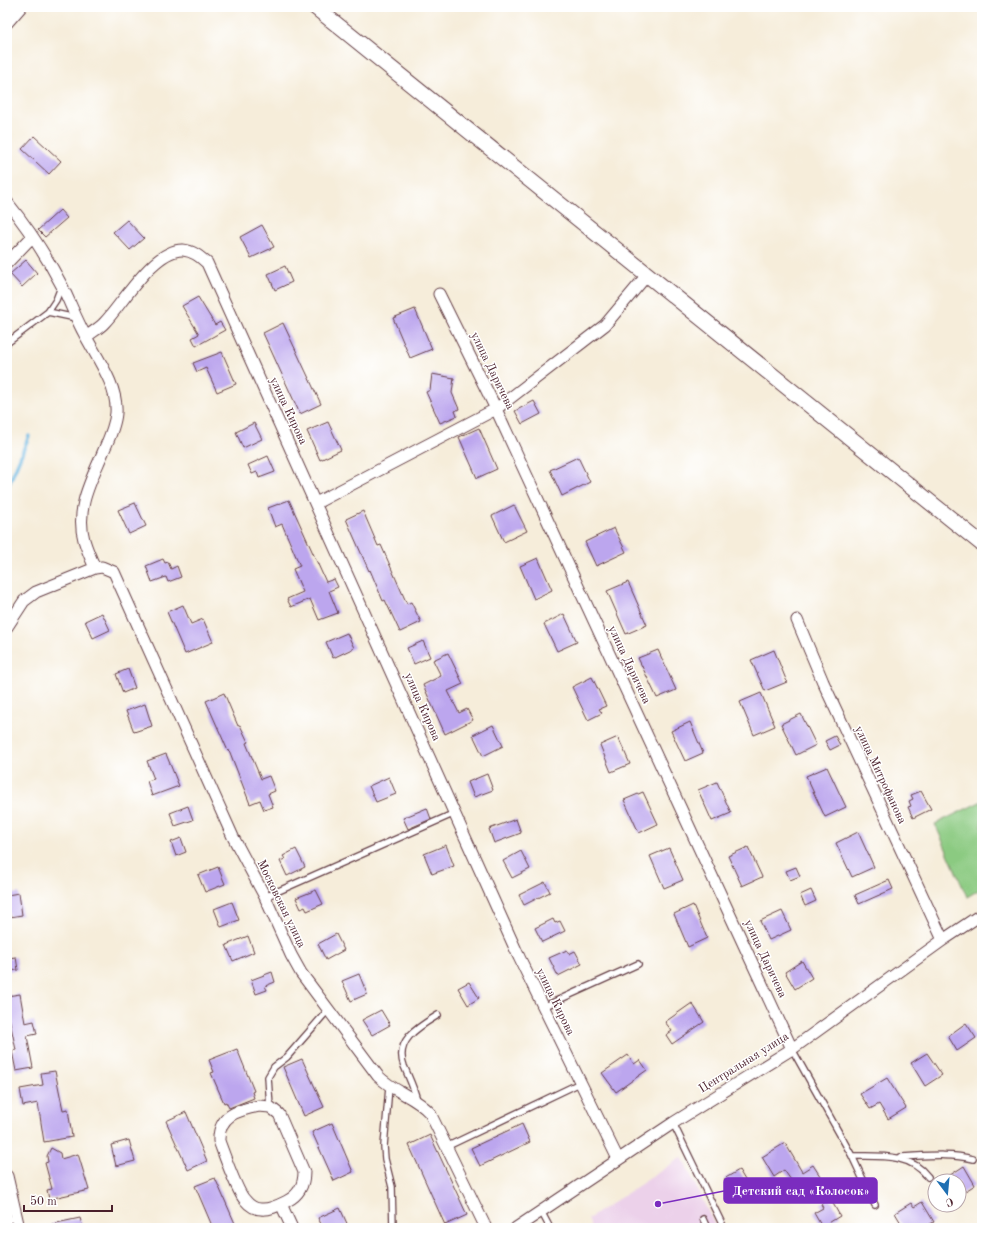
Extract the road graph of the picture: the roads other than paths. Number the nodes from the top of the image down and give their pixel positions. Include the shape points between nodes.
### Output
1 (21, 7) edge
2 (315, 7) edge
3 (7, 23) edge
4 (7, 202) edge
5 (32, 237) junction
6 (7, 263) edge
7 (647, 275) junction
8 (62, 286) junction
9 (439, 294) dead end
10 (48, 312) junction
11 (76, 318) junction
12 (86, 337) junction
13 (7, 343) edge
14 (496, 408) junction
15 (316, 503) junction
16 (982, 544) edge
17 (95, 568) junction
18 (797, 620) dead end
19 (7, 627) edge
20 (455, 813) junction
21 (265, 897) junction
22 (982, 914) edge
23 (943, 940) junction
24 (638, 964) dead end
25 (543, 1007) junction
26 (328, 1010) junction
27 (438, 1015) dead end
28 (792, 1049) junction
29 (580, 1083) junction
30 (389, 1087) junction
31 (417, 1100) junction
32 (270, 1107) junction
33 (673, 1123) junction
34 (446, 1147) junction
35 (852, 1156) junction
36 (895, 1157) junction
37 (618, 1159) junction
38 (973, 1159) dead end
39 (7, 1176) edge
40 (927, 1176) edge
41 (281, 1204) junction
42 (875, 1205) dead end
43 (541, 1211) junction
44 (703, 1219) dead end
45 (14, 1222) edge
46 (292, 1228) edge
47 (394, 1228) edge
48 (486, 1228) edge
49 (516, 1228) edge
50 (550, 1228) edge
51 (707, 1228) edge
52 (724, 1228) edge

1 - 3 street
2 - 7 main road
4 - 5 street
5 - 6 street
5 - 8 street
7 - 14 street via 605,325
7 - 16 main road
8 - 10 lane
8 - 11 street
9 - 14 street, улица Даричева
10 - 11 lane
10 - 13 lane
11 - 12 street
12 - 15 street, улица Кирова via 104,323 138,281 159,260 170,252 182,250 196,253 207,263
12 - 17 street via 111,385 116,413 83,505 81,524 84,540
14 - 15 street
14 - 28 street, улица Даричева
15 - 20 street, улица Кирова
17 - 19 street via 36,592 24,600
17 - 21 street, Московская улица via 102,567 114,572 233,837
18 - 23 street, улица Митрофанова via 823,682
20 - 21 lane
20 - 25 street, улица Кирова
21 - 26 street, Московская улица via 301,973
22 - 23 street, Центральная улица
23 - 28 street, Центральная улица
24 - 25 lane
25 - 29 street, улица Кирова
26 - 30 street, Московская улица
26 - 32 lane via 288,1057 274,1067 268,1077
27 - 31 lane via 413,1031 402,1052 403,1064
28 - 33 street, Центральная улица
28 - 35 lane
29 - 34 lane
29 - 37 street, улица Кирова
30 - 31 street, Московская улица
30 - 47 lane via 384,1146 392,1187
31 - 34 street, Московская улица via 430,1113
32 - 41 street via 279,1114 304,1172 301,1189 293,1198
32 - 41 street via 248,1108 229,1116 218,1131 219,1141 244,1200 261,1209 270,1209
33 - 37 street, Центральная улица
33 - 52 lane
34 - 48 street, Московская улица
35 - 36 lane
35 - 42 lane
36 - 38 lane via 940,1156
36 - 40 lane via 916,1165
37 - 43 street, Центральная улица
39 - 45 street
41 - 46 street
43 - 49 street, Центральная улица
43 - 50 lane
44 - 51 lane

